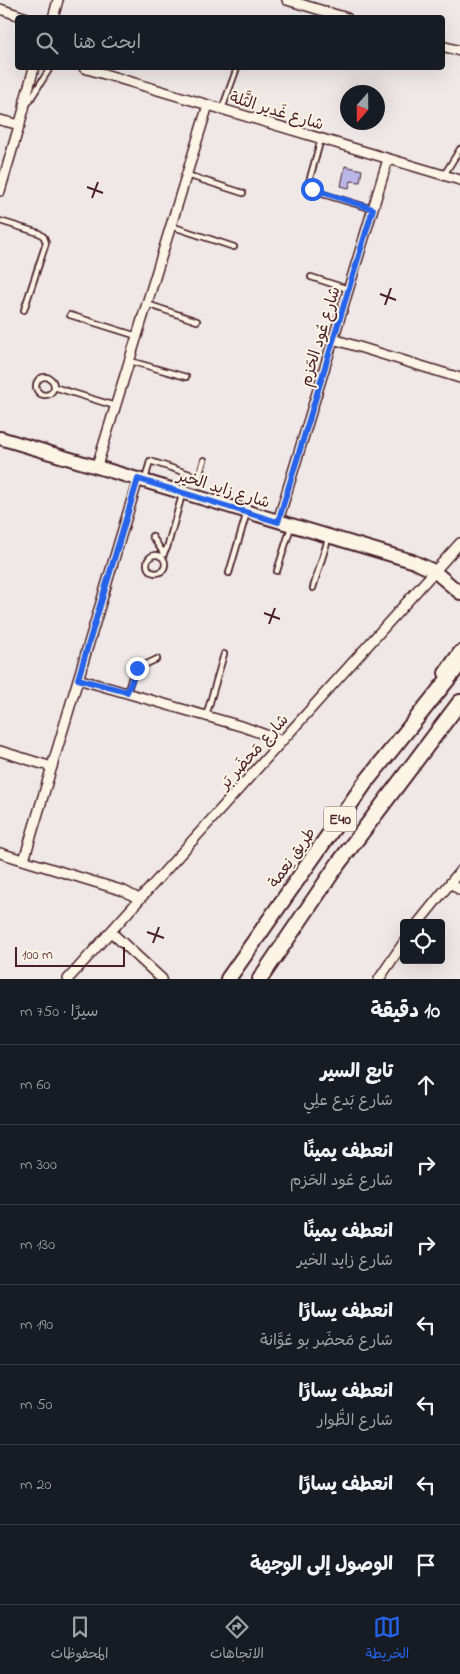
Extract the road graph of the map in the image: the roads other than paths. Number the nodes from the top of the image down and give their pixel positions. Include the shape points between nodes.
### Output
1 (58, 0) edge
2 (287, 0) edge
3 (0, 10) edge
4 (17, 15) edge
5 (54, 15) edge
6 (337, 15) edge
7 (445, 47) edge
8 (460, 51) edge
9 (33, 70) edge
10 (49, 70) edge
11 (91, 70) edge
12 (236, 70) edge
13 (208, 104) junction
14 (24, 109) junction
15 (222, 109) junction
16 (0, 120) edge
17 (20, 126) junction
18 (321, 139) junction
19 (460, 150) edge
20 (388, 159) junction
21 (186, 175) junction
22 (444, 175) junction
23 (460, 180) edge
24 (0, 192) edge
25 (243, 193) dead end
26 (373, 209) junction
27 (0, 221) edge
28 (170, 226) junction
29 (234, 247) dead end
30 (311, 277) dead end
31 (349, 290) junction
32 (147, 304) junction
33 (24, 310) dead end
34 (70, 315) dead end
35 (197, 321) dead end
36 (137, 336) junction
37 (334, 339) junction
38 (129, 361) junction
39 (186, 377) dead end
40 (460, 378) edge
41 (54, 387) junction
42 (116, 406) junction
43 (0, 438) edge
44 (204, 460) dead end
45 (97, 466) junction
46 (141, 480) junction
47 (182, 493) junction
48 (247, 512) junction
49 (278, 522) junction
50 (292, 525) junction
51 (152, 536) dead end
52 (328, 536) junction
53 (460, 543) edge
54 (163, 556) junction
55 (277, 571) dead end
56 (434, 571) junction
57 (229, 573) dead end
58 (313, 588) dead end
59 (460, 593) edge
60 (460, 652) edge
61 (224, 654) dead end
62 (157, 659) dead end
63 (460, 664) edge
64 (78, 679) junction
65 (127, 692) junction
66 (431, 700) junction
67 (460, 702) edge
68 (206, 716) junction
69 (282, 741) junction
70 (0, 751) edge
71 (52, 767) junction
72 (0, 853) edge
73 (24, 860) junction
74 (460, 871) edge
75 (451, 883) junction
76 (460, 890) edge
77 (139, 899) junction
78 (421, 919) edge
79 (111, 932) junction
80 (400, 948) edge
81 (68, 979) edge
82 (162, 979) edge
83 (228, 979) edge
84 (260, 979) edge
85 (379, 979) edge

1 - 5 street
2 - 6 street
3 - 4 street
7 - 8 street
9 - 14 street
10 - 14 lane
11 - 13 street, شارع غَدير الثَّلة
12 - 15 lane
13 - 15 street, شارع غَدير الثَّلة
13 - 21 street
14 - 17 street
15 - 18 street, شارع غَدير الثَّلة
16 - 17 street
17 - 24 street
18 - 20 street, شارع غَدير الثَّلة
18 - 26 lane via 308,185 319,193
19 - 22 lane
20 - 22 street, شارع غَدير الثَّلة
20 - 26 street, شارع عُود الحَزم
21 - 25 lane
21 - 28 street
22 - 23 street, شارع غَدير الثَّلة
26 - 31 street, شارع عُود الحَزم
27 - 33 lane via 44,237 46,243
28 - 29 lane
28 - 32 street
30 - 31 lane
31 - 37 street, شارع عُود الحَزم
32 - 35 lane
32 - 36 street
34 - 36 lane
36 - 38 street
37 - 40 street
37 - 49 street, شارع عُود الحَزم
38 - 39 lane
38 - 42 street
41 - 41 lane via 49,377 43,376 36,384 36,390 46,395
41 - 42 lane
42 - 45 street
43 - 45 street, شارع زايد الخير
44 - 46 lane via 199,477 150,461
45 - 46 street, شارع زايد الخير
46 - 47 street, شارع زايد الخير
46 - 64 street
47 - 48 street, شارع زايد الخير
47 - 54 lane
48 - 49 street, شارع زايد الخير
48 - 57 lane
49 - 50 street, شارع زايد الخير
50 - 52 street, شارع زايد الخير
50 - 55 lane
51 - 54 lane
52 - 56 street, شارع زايد الخير via 412,561
52 - 58 lane
53 - 56 street, شارع مَحضَر بَر
54 - 54 lane via 150,557 147,561 150,572 161,572
56 - 59 street, شارع زايد الخير
56 - 69 street, شارع مَحضَر بَر
60 - 66 street
61 - 68 lane
62 - 65 lane via 134,670
63 - 66 main road, طريق نِعمة / E40
64 - 65 street
64 - 71 street
65 - 68 street
66 - 83 main road, طريق نِعمة / E40 via 365,783
67 - 84 main road, E40 via 338,864
68 - 69 street
69 - 77 street, شارع مَحضَر بَر
70 - 71 street
71 - 73 street
72 - 73 street
73 - 77 street via 124,891
74 - 75 street
75 - 76 street
75 - 78 street
77 - 79 street, شارع مَحضَر بَر
79 - 81 street, شارع مَحضَر بَر
79 - 82 street
80 - 85 street

